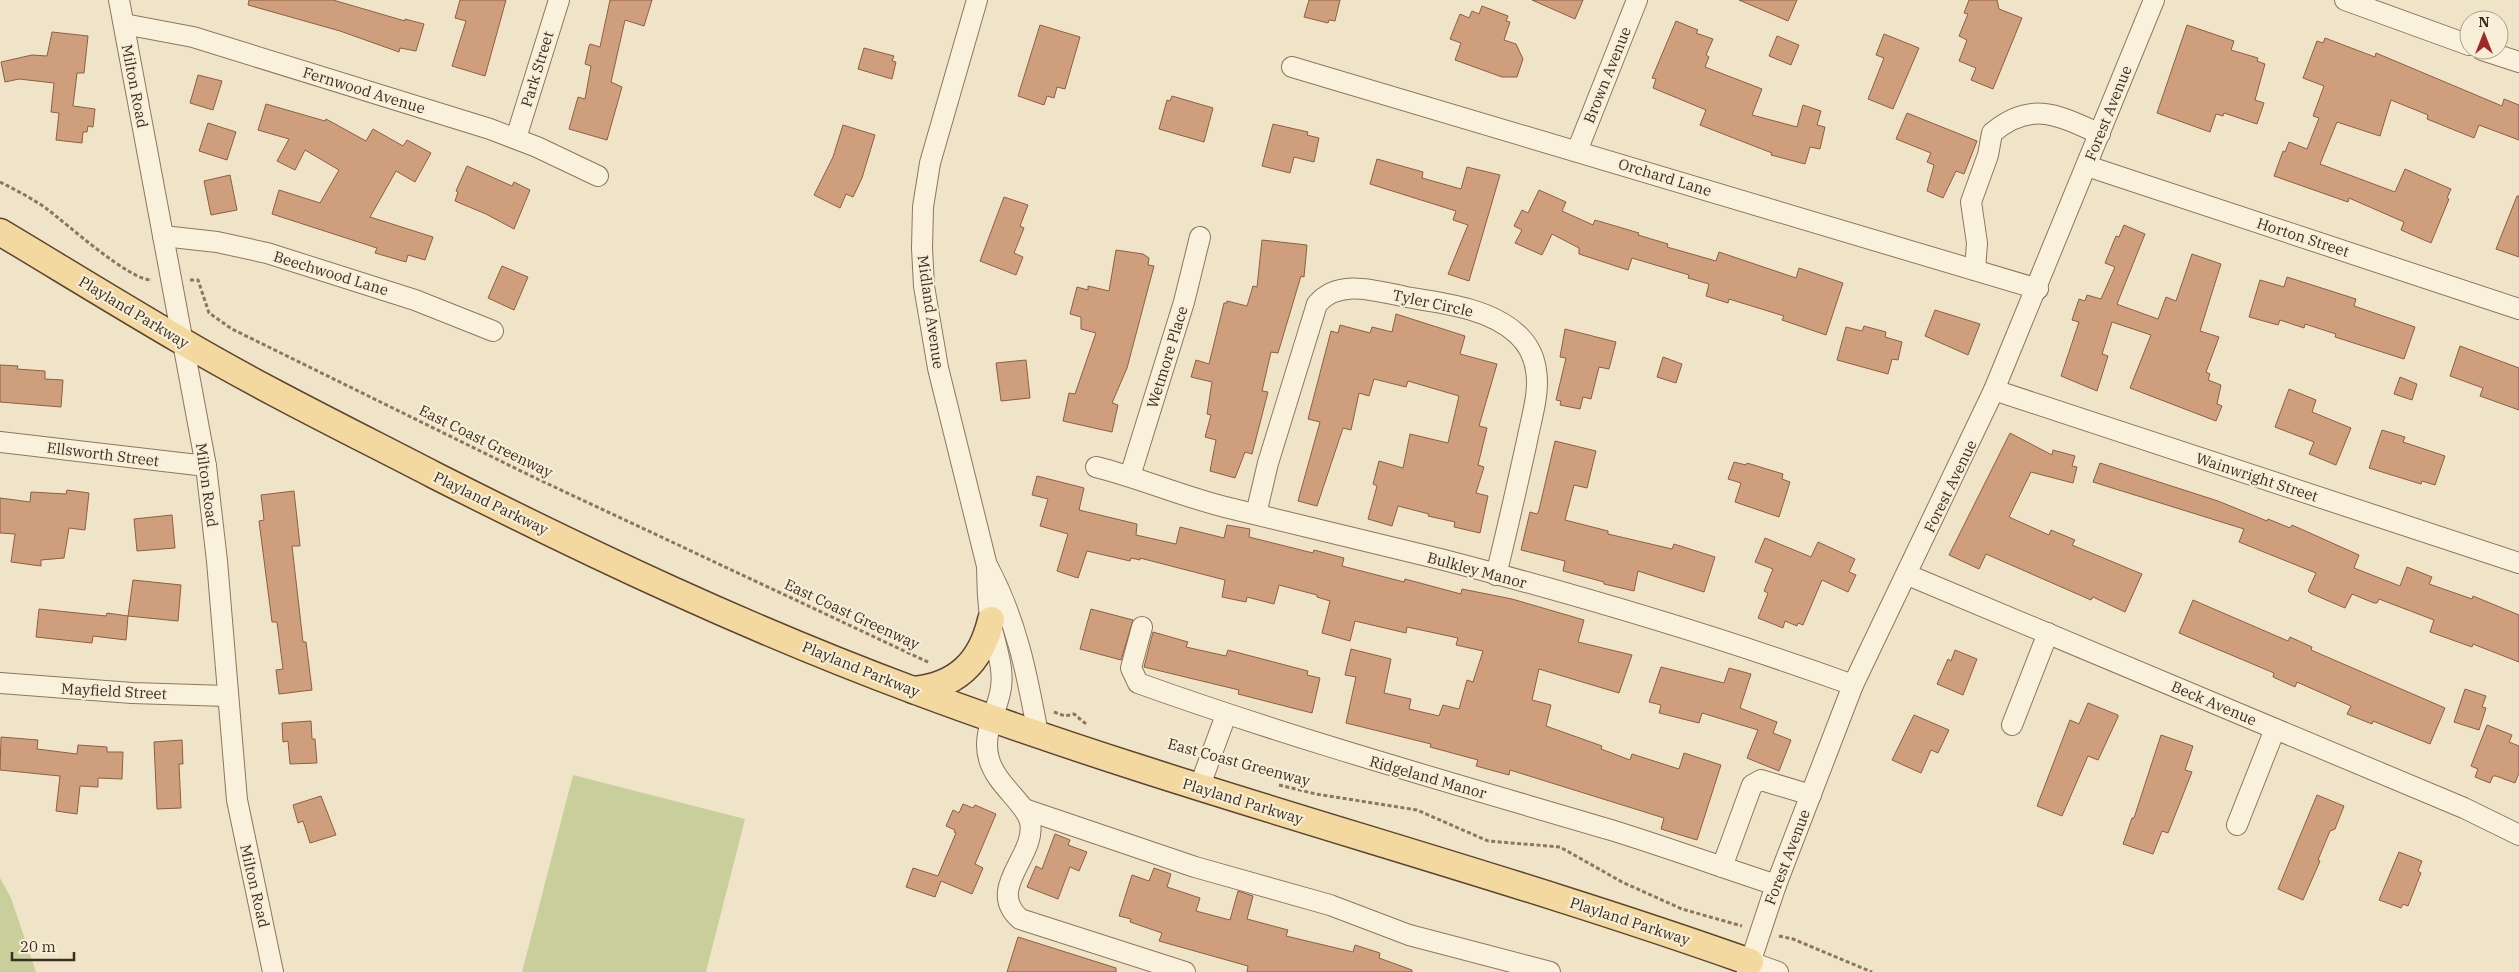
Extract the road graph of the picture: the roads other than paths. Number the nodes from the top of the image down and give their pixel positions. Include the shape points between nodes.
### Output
1 (119, 0) edge
2 (559, 0) edge
3 (977, 0) edge
4 (1637, 0) edge
5 (2154, 0) edge
6 (2345, 0) edge
7 (124, 24) junction
8 (2459, 41) edge
9 (1292, 67) dead end
10 (2100, 134) junction
11 (516, 138) junction
12 (1577, 151) junction
13 (2087, 166) junction
14 (598, 176) dead end
15 (0, 232) edge
16 (164, 236) junction
17 (1200, 237) dead end
18 (1975, 270) junction
19 (2038, 289) junction
20 (2519, 309) edge
21 (493, 331) dead end
22 (183, 342) junction
23 (1994, 390) junction
24 (0, 442) edge
25 (206, 466) junction
26 (1096, 467) dead end
27 (1130, 476) junction
28 (1256, 514) junction
29 (2519, 563) edge
30 (987, 566) junction
31 (1496, 575) junction
32 (1908, 575) junction
33 (991, 620) junction
34 (1142, 627) dead end
35 (2048, 633) junction
36 (0, 683) edge
37 (1853, 685) junction
38 (914, 690) junction
39 (227, 696) junction
40 (1226, 715) junction
41 (991, 718) junction
42 (2012, 725) dead end
43 (2275, 728) junction
44 (1038, 734) junction
45 (1199, 788) junction
46 (1811, 795) junction
47 (1024, 809) junction
48 (2237, 825) dead end
49 (2519, 835) edge
50 (1722, 867) junction
51 (1776, 885) junction
52 (1749, 967) edge
53 (273, 972) edge
54 (1185, 972) edge
55 (1550, 972) edge
56 (1778, 972) edge

1 - 7 street, Milton Road
2 - 11 street, Park Street
3 - 30 street, Midland Avenue via 930,163 923,207 922,248 926,302 937,360
4 - 12 street, Brown Avenue
5 - 10 street, Forest Avenue
6 - 8 street
7 - 11 street, Fernwood Avenue via 193,38
7 - 16 street, Milton Road
9 - 12 street, Orchard Lane
10 - 13 street, Forest Avenue
10 - 18 street via 2066,118 2033,112 2003,124 1992,133 1988,155 1971,202 1977,242
11 - 14 street, Fernwood Avenue
12 - 18 street, Orchard Lane
13 - 19 street, Forest Avenue
13 - 20 street, Horton Street
15 - 22 main road, Playland Parkway
16 - 21 street, Beechwood Lane via 217,242 267,253 415,300
16 - 22 street, Milton Road
17 - 27 street, Wetmore Place via 1184,302
18 - 19 street, Orchard Lane
19 - 23 street, Forest Avenue
22 - 25 street, Milton Road
22 - 38 main road, Playland Parkway via 344,429 568,541 719,610
23 - 29 street, Wainwright Street
23 - 32 street, Forest Avenue
24 - 25 street, Ellsworth Street
25 - 39 street, Milton Road
26 - 27 street, Bulkley Manor
27 - 28 street, Bulkley Manor via 1193,498
28 - 31 street, Bulkley Manor
28 - 31 street, Tyler Circle via 1271,453 1317,304 1323,297 1334,291 1358,288 1458,307 1482,314 1516,333 1526,344 1536,370 1533,411
30 - 33 street, Midland Avenue
30 - 44 street, Midland Avenue via 1015,626
31 - 37 street, Bulkley Manor via 1754,650
32 - 35 street, Beck Avenue
32 - 37 street, Forest Avenue
33 - 38 main road via 986,640 955,678 933,688
33 - 41 street, Midland Avenue via 1002,678
34 - 40 street, Ridgeland Manor via 1132,668 1138,683
35 - 42 street
35 - 43 street, Beck Avenue
36 - 39 street, Mayfield Street
37 - 46 street, Forest Avenue
38 - 41 main road, Playland Parkway
39 - 53 street, Milton Road via 237,800
40 - 45 street
40 - 50 street, Ridgeland Manor
41 - 44 main road, Playland Parkway
41 - 47 street, Midland Avenue via 987,739 989,759 996,778
43 - 48 street
43 - 49 street, Beck Avenue via 2464,808
44 - 45 main road, Playland Parkway
45 - 52 main road, Playland Parkway via 1557,897
46 - 50 street via 1760,780 1752,784
46 - 51 street, Forest Avenue
47 - 54 street via 1030,821 1030,832 1009,890 1007,902 1013,912 1020,919
47 - 55 street via 1195,867 1330,905 1409,935
50 - 51 street, Ridgeland Manor
51 - 52 street, Forest Avenue
52 - 56 street, Playland Parkway

